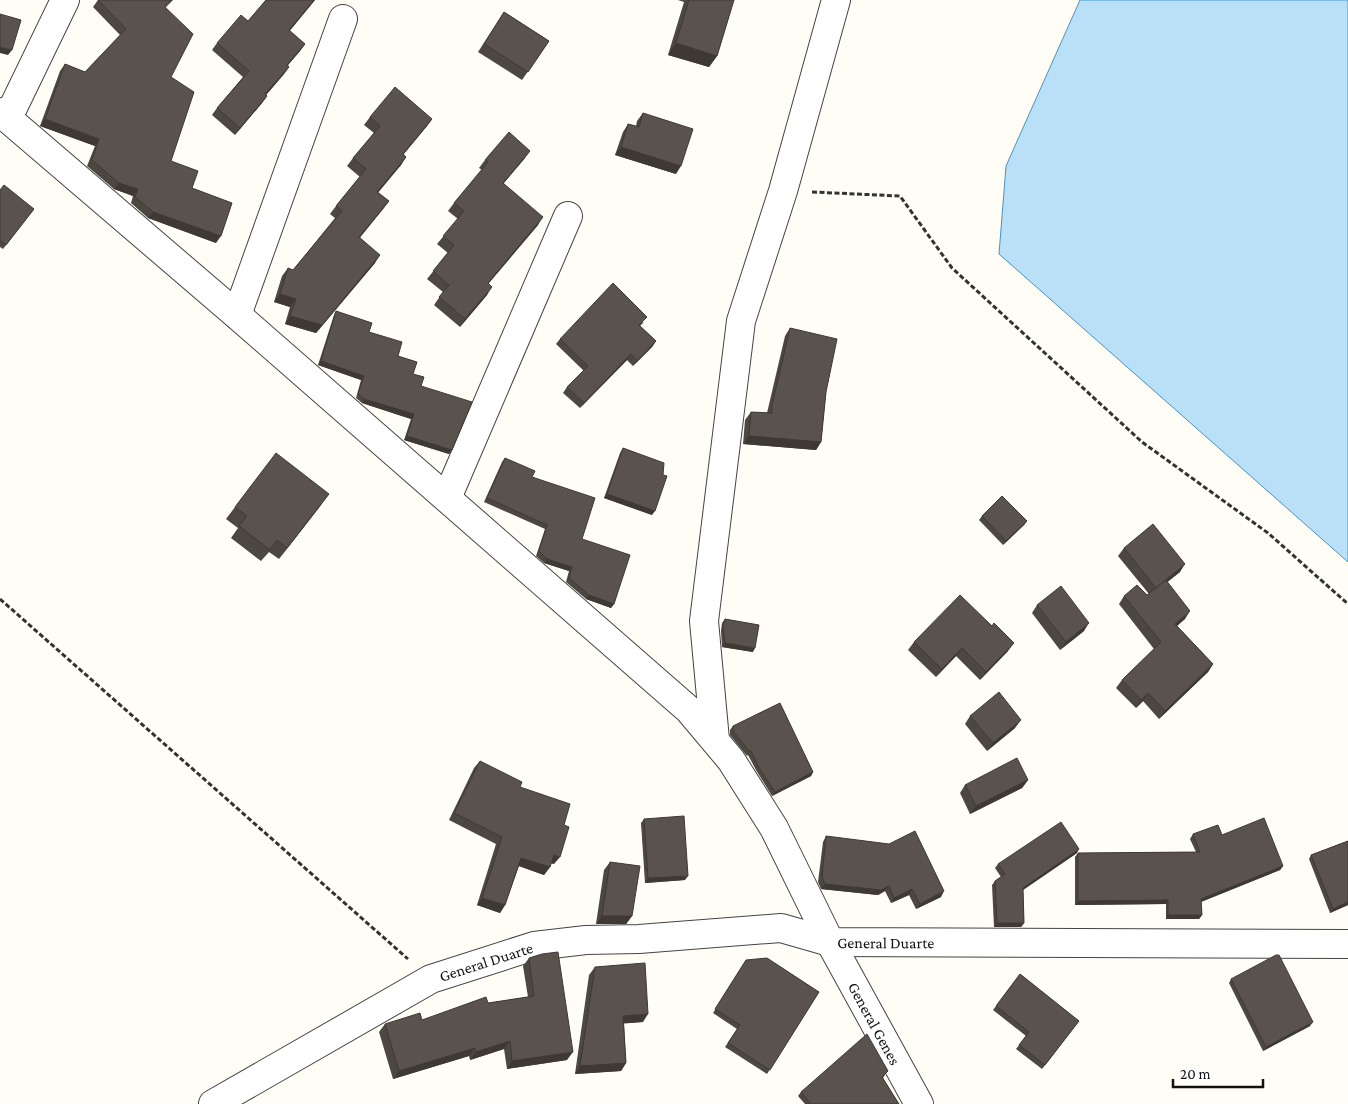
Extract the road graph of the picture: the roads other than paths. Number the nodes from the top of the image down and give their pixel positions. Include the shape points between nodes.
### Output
1 (64, 0) edge
2 (836, 0) edge
3 (343, 19) dead end
4 (4, 115) edge
5 (568, 216) dead end
6 (237, 315) junction
7 (447, 498) junction
8 (714, 740) junction
9 (830, 942) junction
10 (1348, 944) edge
11 (212, 1104) edge
12 (919, 1104) edge

1 - 4 street
2 - 8 street via 783,191 740,321 704,621
3 - 6 street
4 - 6 street, General Genes
5 - 7 street
6 - 7 street, General Genes
7 - 8 street, General Genes via 689,710
8 - 9 street, General Genes via 731,760 774,828
9 - 10 street, General Duarte
9 - 11 street, General Duarte via 781,928 534,946 431,978
9 - 12 street, General Genes

